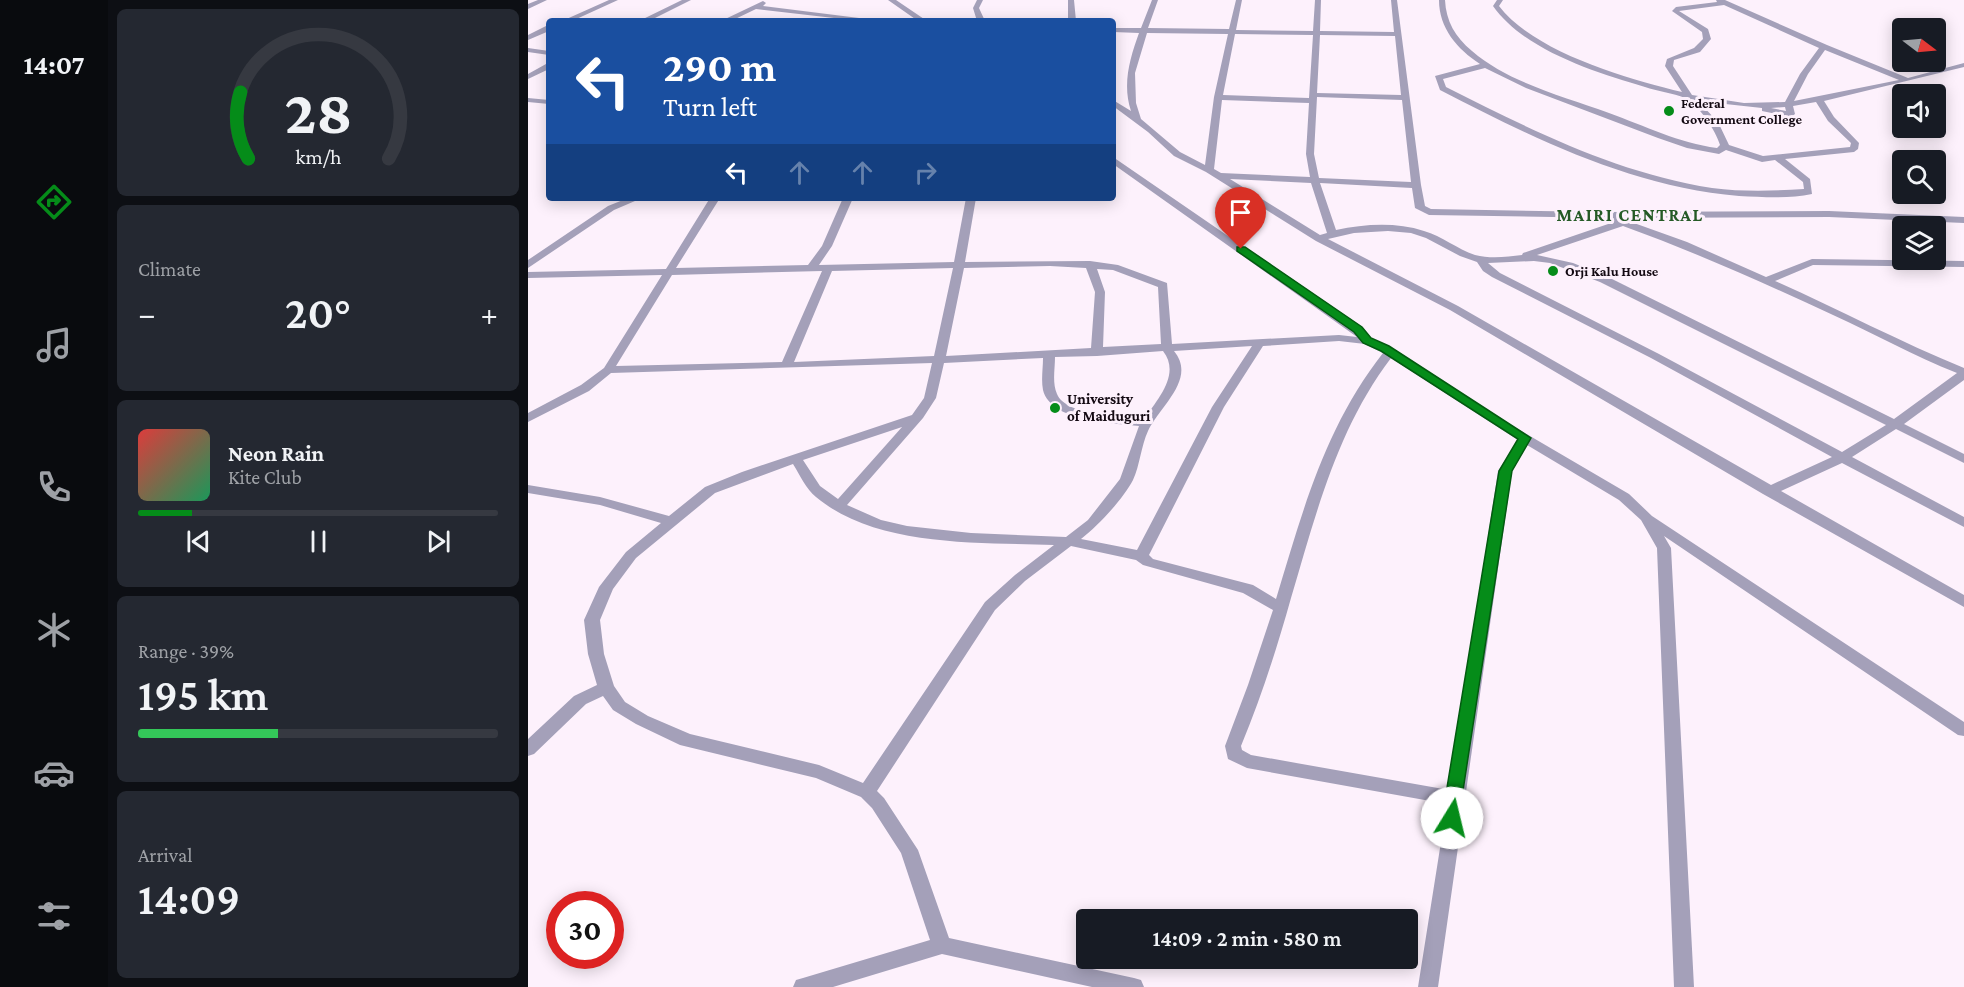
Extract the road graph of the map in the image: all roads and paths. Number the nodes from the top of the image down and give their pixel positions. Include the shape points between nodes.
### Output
1 (544, 0) edge
2 (615, 0) edge
3 (688, 0) edge
4 (770, 0) edge
5 (891, 0) edge
6 (980, 0) edge
7 (1071, 0) edge
8 (1155, 0) edge
9 (1239, 0) edge
10 (1318, 0) edge
11 (1394, 0) edge
12 (1442, 0) edge
13 (1500, 0) edge
14 (1721, 2) edge
15 (528, 7) edge
16 (756, 7) junction
17 (573, 18) edge
18 (649, 18) edge
19 (732, 18) edge
20 (853, 18) edge
21 (918, 18) edge
22 (980, 18) edge
23 (1072, 18) edge
24 (546, 29) edge
25 (1116, 30) edge
26 (1145, 30) junction
27 (1232, 31) junction
28 (1317, 32) junction
29 (1399, 34) junction
30 (528, 38) edge
31 (1824, 47) junction
32 (528, 50) edge
33 (546, 53) edge
34 (1486, 65) junction
35 (1961, 67) edge
36 (546, 68) edge
37 (528, 77) edge
38 (1912, 81) junction
39 (1218, 97) junction
40 (1689, 97) junction
41 (1314, 98) junction
42 (1407, 98) junction
43 (1819, 99) junction
44 (528, 100) edge
45 (546, 102) edge
46 (1116, 104) edge
47 (1788, 104) junction
48 (1138, 120) junction
49 (1724, 146) junction
50 (1778, 158) junction
51 (1116, 162) edge
52 (1209, 170) junction
53 (1219, 176) junction
54 (1315, 181) junction
55 (1416, 185) junction
56 (629, 201) edge
57 (714, 201) edge
58 (847, 201) edge
59 (970, 201) edge
60 (1600, 215) junction
61 (1624, 222) junction
62 (1961, 222) edge
63 (1326, 236) junction
64 (1520, 258) junction
65 (1481, 260) junction
66 (960, 264) junction
67 (1090, 264) junction
68 (1964, 264) edge
69 (528, 265) edge
70 (828, 268) junction
71 (812, 269) junction
72 (670, 271) junction
73 (528, 275) edge
74 (1765, 281) junction
75 (1367, 341) junction
76 (1260, 342) junction
77 (1167, 348) junction
78 (1389, 352) junction
79 (1097, 353) junction
80 (1050, 355) junction
81 (939, 359) junction
82 (786, 366) junction
83 (608, 370) junction
84 (1964, 373) edge
85 (531, 418) edge
86 (917, 418) junction
87 (1147, 423) junction
88 (1895, 424) junction
89 (1525, 438) junction
90 (1843, 456) junction
91 (796, 459) junction
92 (1964, 459) edge
93 (528, 489) edge
94 (1768, 491) junction
95 (838, 507) junction
96 (1646, 517) junction
97 (670, 521) junction
98 (1964, 523) edge
99 (1066, 541) junction
100 (1141, 556) junction
101 (1964, 602) edge
102 (1281, 608) junction
103 (606, 688) junction
104 (1964, 730) edge
105 (528, 749) edge
106 (867, 792) junction
107 (1455, 798) junction
108 (942, 945) junction
109 (1108, 984) edge
110 (803, 987) edge
111 (1134, 987) edge
112 (1428, 987) edge
113 (1684, 987) edge

1 - 15 street
2 - 17 street
3 - 18 street
4 - 16 street
5 - 21 street
6 - 22 street via 976,8
7 - 23 street
8 - 26 street
9 - 27 street
10 - 28 street
11 - 29 street
12 - 34 street via 1441,16 1446,26 1462,46
13 - 40 street via 1496,6 1501,14 1539,44 1627,81
14 - 31 street
14 - 40 street via 1675,11 1707,35 1705,44 1676,57 1669,66
16 - 19 street
16 - 20 street
24 - 30 street
25 - 26 street
26 - 27 street
26 - 48 street via 1130,69 1131,103
27 - 28 street
27 - 39 street
28 - 29 street
28 - 41 street
29 - 42 street
31 - 38 street
31 - 47 street via 1809,64
32 - 33 street
34 - 49 street via 1685,144 1719,151
34 - 50 street via 1438,78 1443,88 1517,126 1652,177 1698,190 1754,195 1809,192 1807,181
35 - 38 street
36 - 37 street
38 - 43 street
39 - 41 street
39 - 52 street
40 - 47 street via 1791,114
40 - 49 street via 1710,117
41 - 42 street
41 - 54 street via 1310,154
42 - 55 street
43 - 47 street
43 - 50 street via 1831,119 1855,143 1854,149
44 - 45 street
46 - 48 street
48 - 52 street via 1177,154
49 - 50 street via 1762,159
51 - 75 street via 1358,330
52 - 53 street
53 - 54 street
53 - 63 street
54 - 55 street
54 - 63 street
55 - 60 street via 1420,208 1429,212
56 - 69 street via 611,208
57 - 72 street
58 - 71 street
59 - 66 street
60 - 61 street
60 - 62 street via 1829,214
61 - 64 street
61 - 74 street
63 - 65 street via 1350,230 1400,228 1423,233
63 - 94 street
64 - 65 street
64 - 88 street via 1549,260 1577,268
65 - 90 street via 1496,275
66 - 67 street
66 - 70 street
66 - 81 street
67 - 77 street via 1134,273 1163,285
67 - 79 street via 1100,292
68 - 74 street via 1812,262
70 - 71 street
70 - 82 street
71 - 72 street
72 - 73 street
72 - 83 street
74 - 84 street
75 - 76 street via 1339,338
75 - 78 street
76 - 77 street
76 - 100 street via 1218,408
77 - 79 street
77 - 87 street via 1177,370 1169,391
78 - 89 street
78 - 102 street via 1354,399 1322,471
79 - 80 street
80 - 81 street
80 - 87 street via 1050,393 1053,401 1067,411
81 - 82 street
81 - 86 street via 930,398
82 - 83 street
83 - 85 street via 585,388
84 - 88 street
86 - 91 street
86 - 95 street
87 - 99 street via 1126,480 1093,523
88 - 90 street
88 - 92 street
89 - 96 street via 1624,497
89 - 107 street via 1505,471
90 - 94 street
90 - 98 street
91 - 95 street via 821,495
91 - 97 street via 710,490
93 - 97 street via 632,509
94 - 101 street
95 - 99 street via 852,515 934,534
96 - 104 street
96 - 113 street via 1664,548
97 - 103 street via 631,555 606,587 592,620
99 - 100 street
99 - 106 street via 990,606
100 - 102 street via 1148,562 1248,589
102 - 107 street via 1233,746 1234,754 1247,761
103 - 105 street via 580,700
103 - 106 street via 620,706 686,740 819,772
106 - 108 street via 909,850
107 - 112 street
108 - 109 street
108 - 110 street
109 - 111 street

